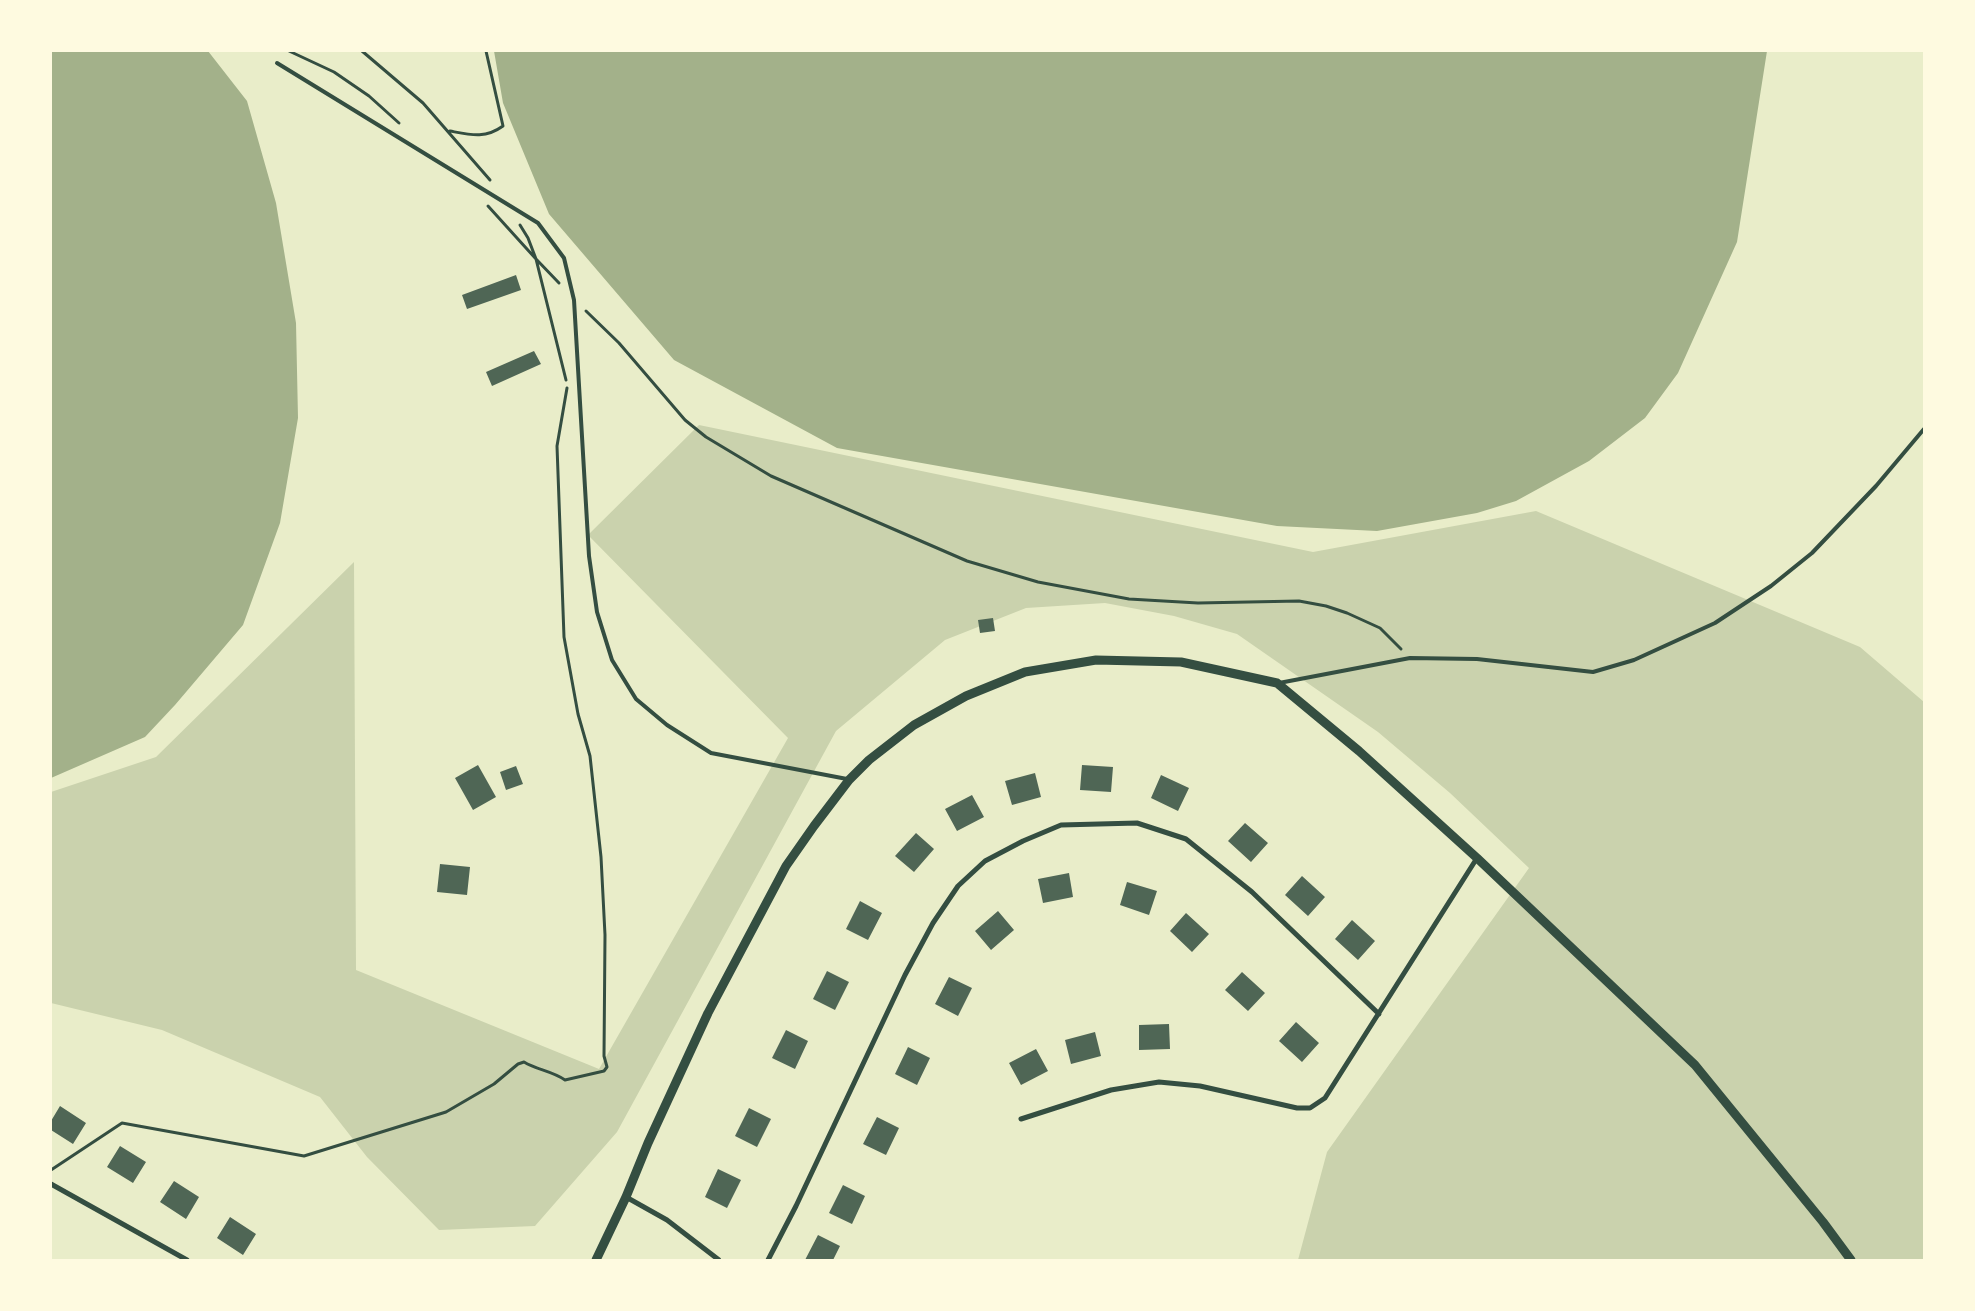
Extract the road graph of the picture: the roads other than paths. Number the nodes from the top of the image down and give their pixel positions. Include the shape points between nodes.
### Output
1 (277, 63) dead end
2 (1924, 429) edge
3 (1277, 683) junction
4 (848, 780) junction
5 (1477, 858) junction
6 (1379, 1014) junction
7 (1021, 1119) dead end
8 (51, 1184) edge
9 (626, 1197) junction
10 (187, 1260) edge
11 (596, 1260) edge
12 (719, 1260) edge
13 (768, 1260) edge
14 (1851, 1260) edge

1 - 4 lane via 538,223 564,258 574,300 589,556 597,612 612,660 636,699 667,725 711,753
2 - 3 lane via 1876,486 1812,553 1771,586 1715,623 1634,660 1593,672 1477,659 1410,658
3 - 4 street via 1181,662 1096,660 1025,672 966,696 914,725 868,760
3 - 5 street via 1359,750
4 - 9 street via 781,875 708,1014
5 - 6 street
5 - 14 street via 1695,1065 1824,1222
6 - 7 street via 1324,1098 1310,1108 1297,1108 1200,1086 1159,1082 1111,1090
6 - 13 street via 1252,892 1186,839 1137,823 1061,826 1023,841 985,861 958,886 933,923
8 - 10 street
9 - 11 street
9 - 12 street via 667,1220

